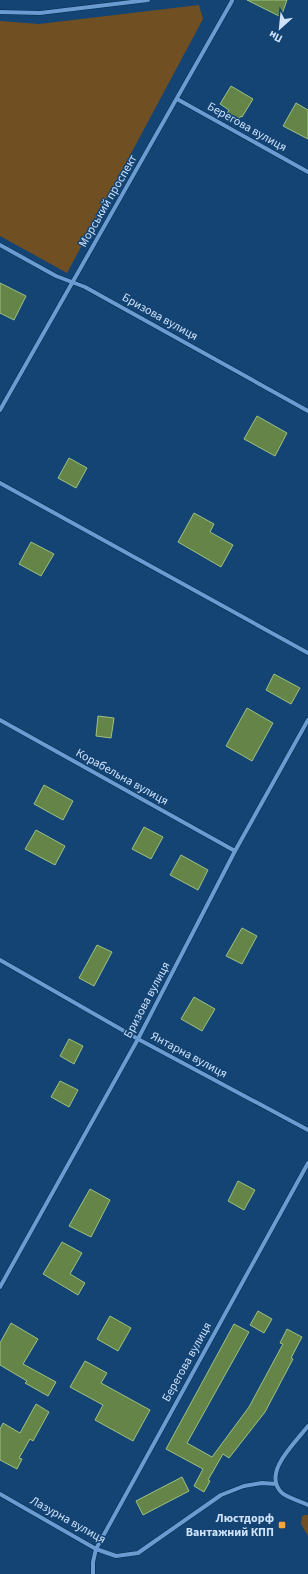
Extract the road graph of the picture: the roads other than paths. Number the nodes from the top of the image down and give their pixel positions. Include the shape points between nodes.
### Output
1 (148, 0) edge
2 (231, 0) edge
3 (0, 12) edge
4 (177, 99) junction
5 (308, 172) edge
6 (0, 245) edge
7 (72, 283) junction
8 (0, 410) edge
9 (308, 411) edge
10 (0, 483) edge
11 (308, 653) edge
12 (0, 720) edge
13 (308, 720) edge
14 (235, 851) junction
15 (0, 960) edge
16 (138, 1039) junction
17 (308, 1130) edge
18 (308, 1163) edge
19 (0, 1287) edge
20 (308, 1426) edge
21 (276, 1484) junction
22 (0, 1494) edge
23 (308, 1505) edge
24 (96, 1549) junction
25 (93, 1574) edge

1 - 3 street via 40,13
2 - 4 street, Морський проспект
4 - 5 street, Берегова вулиця
4 - 7 street, Морський проспект
6 - 7 street, Бризова вулиця
7 - 8 street, Морський проспект
7 - 9 street, Бризова вулиця via 85,287
10 - 11 street
12 - 14 street, Корабельна вулиця
13 - 14 street, Бризова вулиця
14 - 16 street, Бризова вулиця
15 - 16 street, Янтарна вулиця
16 - 17 street, Янтарна вулиця
16 - 19 street, Бризова вулиця
18 - 24 street, Берегова вулиця
20 - 21 street via 279,1464 275,1475
21 - 23 street via 282,1493
21 - 24 street, Лазурна вулиця via 244,1486 221,1495 138,1553 116,1556
22 - 24 street, Лазурна вулиця
24 - 25 street, Берегова вулиця via 92,1562

